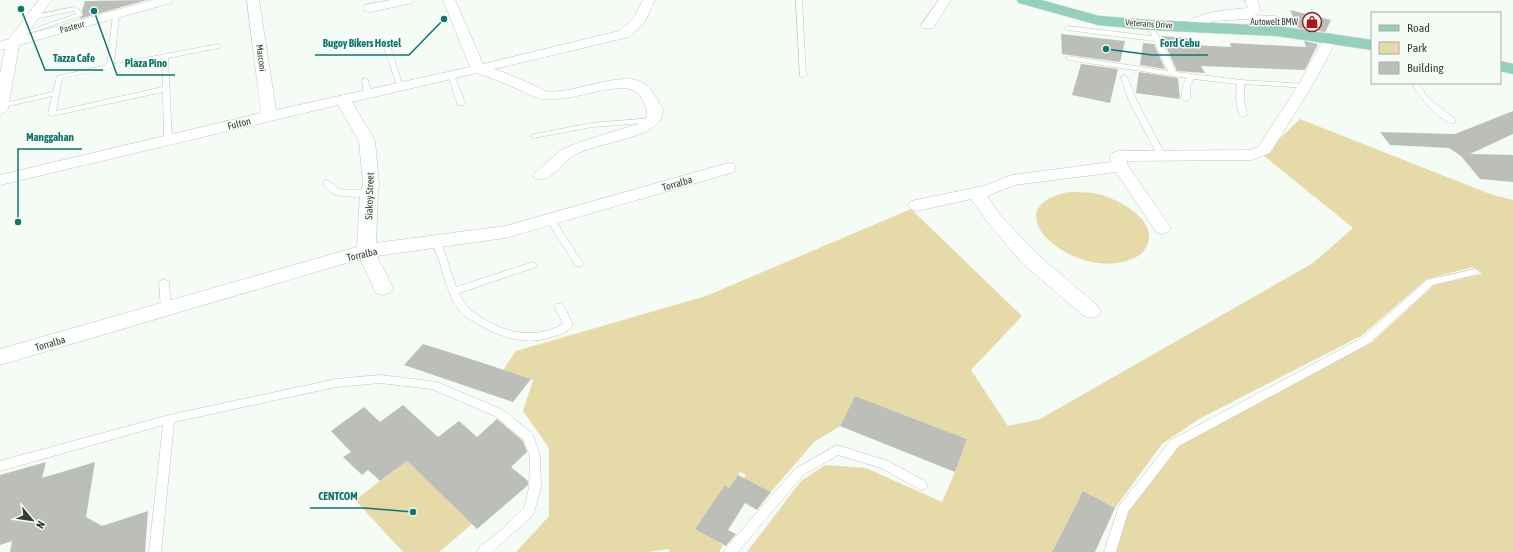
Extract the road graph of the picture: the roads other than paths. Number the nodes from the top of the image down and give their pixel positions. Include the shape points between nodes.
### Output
1 (46, 0) edge
2 (167, 0) edge
3 (253, 0) edge
4 (408, 0) edge
5 (449, 0) edge
6 (649, 0) edge
7 (798, 0) edge
8 (945, 0) edge
9 (1024, 0) edge
10 (1251, 0) edge
11 (370, 8) dead end
12 (116, 14) junction
13 (34, 17) junction
14 (1276, 18) dead end
15 (928, 25) dead end
16 (1150, 25) junction
17 (1190, 27) junction
18 (1206, 27) junction
19 (1067, 28) dead end
20 (1331, 38) junction
21 (1156, 39) junction
22 (11, 41) edge
23 (1371, 45) edge
24 (218, 46) dead end
25 (387, 47) dead end
26 (165, 58) junction
27 (1068, 58) dead end
28 (110, 66) junction
29 (1501, 66) edge
30 (478, 69) junction
31 (1513, 69) edge
32 (1173, 74) junction
33 (450, 75) junction
34 (803, 76) dead end
35 (1124, 77) dead end
36 (1193, 77) junction
37 (3, 82) edge
38 (1241, 82) junction
39 (1416, 84) edge
40 (400, 86) junction
41 (1305, 86) junction
42 (166, 89) junction
43 (56, 93) junction
44 (1186, 99) dead end
45 (344, 100) junction
46 (461, 103) dead end
47 (0, 107) edge
48 (1243, 115) dead end
49 (269, 116) junction
50 (653, 120) junction
51 (1452, 120) dead end
52 (534, 136) dead end
53 (168, 141) junction
54 (1162, 156) junction
55 (1120, 166) junction
56 (728, 168) dead end
57 (541, 175) dead end
58 (0, 180) edge
59 (327, 183) dead end
60 (369, 193) junction
61 (976, 193) junction
62 (917, 205) dead end
63 (550, 219) junction
64 (1162, 228) dead end
65 (434, 242) junction
66 (366, 251) junction
67 (579, 264) dead end
68 (533, 265) dead end
69 (1475, 272) dead end
70 (164, 282) dead end
71 (383, 288) dead end
72 (454, 291) junction
73 (559, 306) dead end
74 (166, 309) junction
75 (1091, 311) dead end
76 (0, 358) edge
77 (169, 419) junction
78 (0, 466) edge
79 (921, 485) dead end
80 (155, 552) edge
81 (483, 552) edge
82 (730, 552) edge
83 (1110, 552) edge

1 - 13 street
2 - 12 street, Pasteur
3 - 49 street, Marconi
4 - 11 street
5 - 30 street
6 - 30 street, Fulton via 641,20 624,34
7 - 34 lane
8 - 15 street
9 - 16 main road, Veterans Drive via 1098,20
10 - 17 street via 1255,10 1252,12 1212,15
12 - 22 street, Pasteur
12 - 28 lane
13 - 22 street
13 - 22 lane via 74,9 79,15
14 - 18 lane via 1214,19 1208,21
16 - 17 main road, Veterans Drive
16 - 21 lane
17 - 18 main road, Veterans Drive
18 - 20 main road, Veterans Drive via 1277,31
19 - 21 lane
20 - 23 main road, Veterans Drive
20 - 41 street
21 - 32 lane
22 - 37 street
24 - 26 lane
25 - 40 lane
26 - 28 lane via 165,55
26 - 42 lane
27 - 32 lane
28 - 43 lane via 59,77
29 - 31 main road
30 - 33 street, Fulton
30 - 50 street via 501,76 543,95 576,93 609,85 638,86 645,92 655,109
32 - 36 lane
33 - 40 street, Fulton
33 - 46 lane
35 - 54 lane via 1133,101
36 - 38 lane
36 - 44 lane via 1186,85
37 - 47 street
38 - 41 lane
38 - 48 lane via 1240,99
39 - 51 lane via 1420,93 1436,109
40 - 45 street, Fulton via 367,87
41 - 54 street via 1264,150 1252,155
42 - 43 lane via 52,114
42 - 53 lane
43 - 47 lane
45 - 49 street, Fulton
45 - 60 street, Siakoy Street via 367,141 371,184
49 - 53 street, Fulton
50 - 52 lane via 592,125
50 - 57 street via 644,127 567,153
53 - 58 street, Fulton
54 - 55 street via 1118,156
55 - 61 street via 1012,180
55 - 64 street
56 - 63 street, Torralba
59 - 60 lane via 330,189 339,193
60 - 66 street, Siakoy Street
61 - 62 street
61 - 75 street via 995,220 1030,259
63 - 65 street, Torralba via 505,232
63 - 67 lane
65 - 66 street, Torralba
65 - 72 lane via 440,250
66 - 71 street
66 - 74 street, Torralba
68 - 72 lane
69 - 83 lane via 1430,282 1365,341 1175,443 1123,510
70 - 74 lane
72 - 73 lane via 463,309 483,324 512,336 537,338 560,331 568,325
74 - 76 street, Torralba
77 - 78 lane
77 - 80 lane
77 - 81 lane via 336,383 380,379 433,385 483,406 499,413 529,437 535,457 535,488 529,511
79 - 82 lane via 884,464 837,450 799,472

